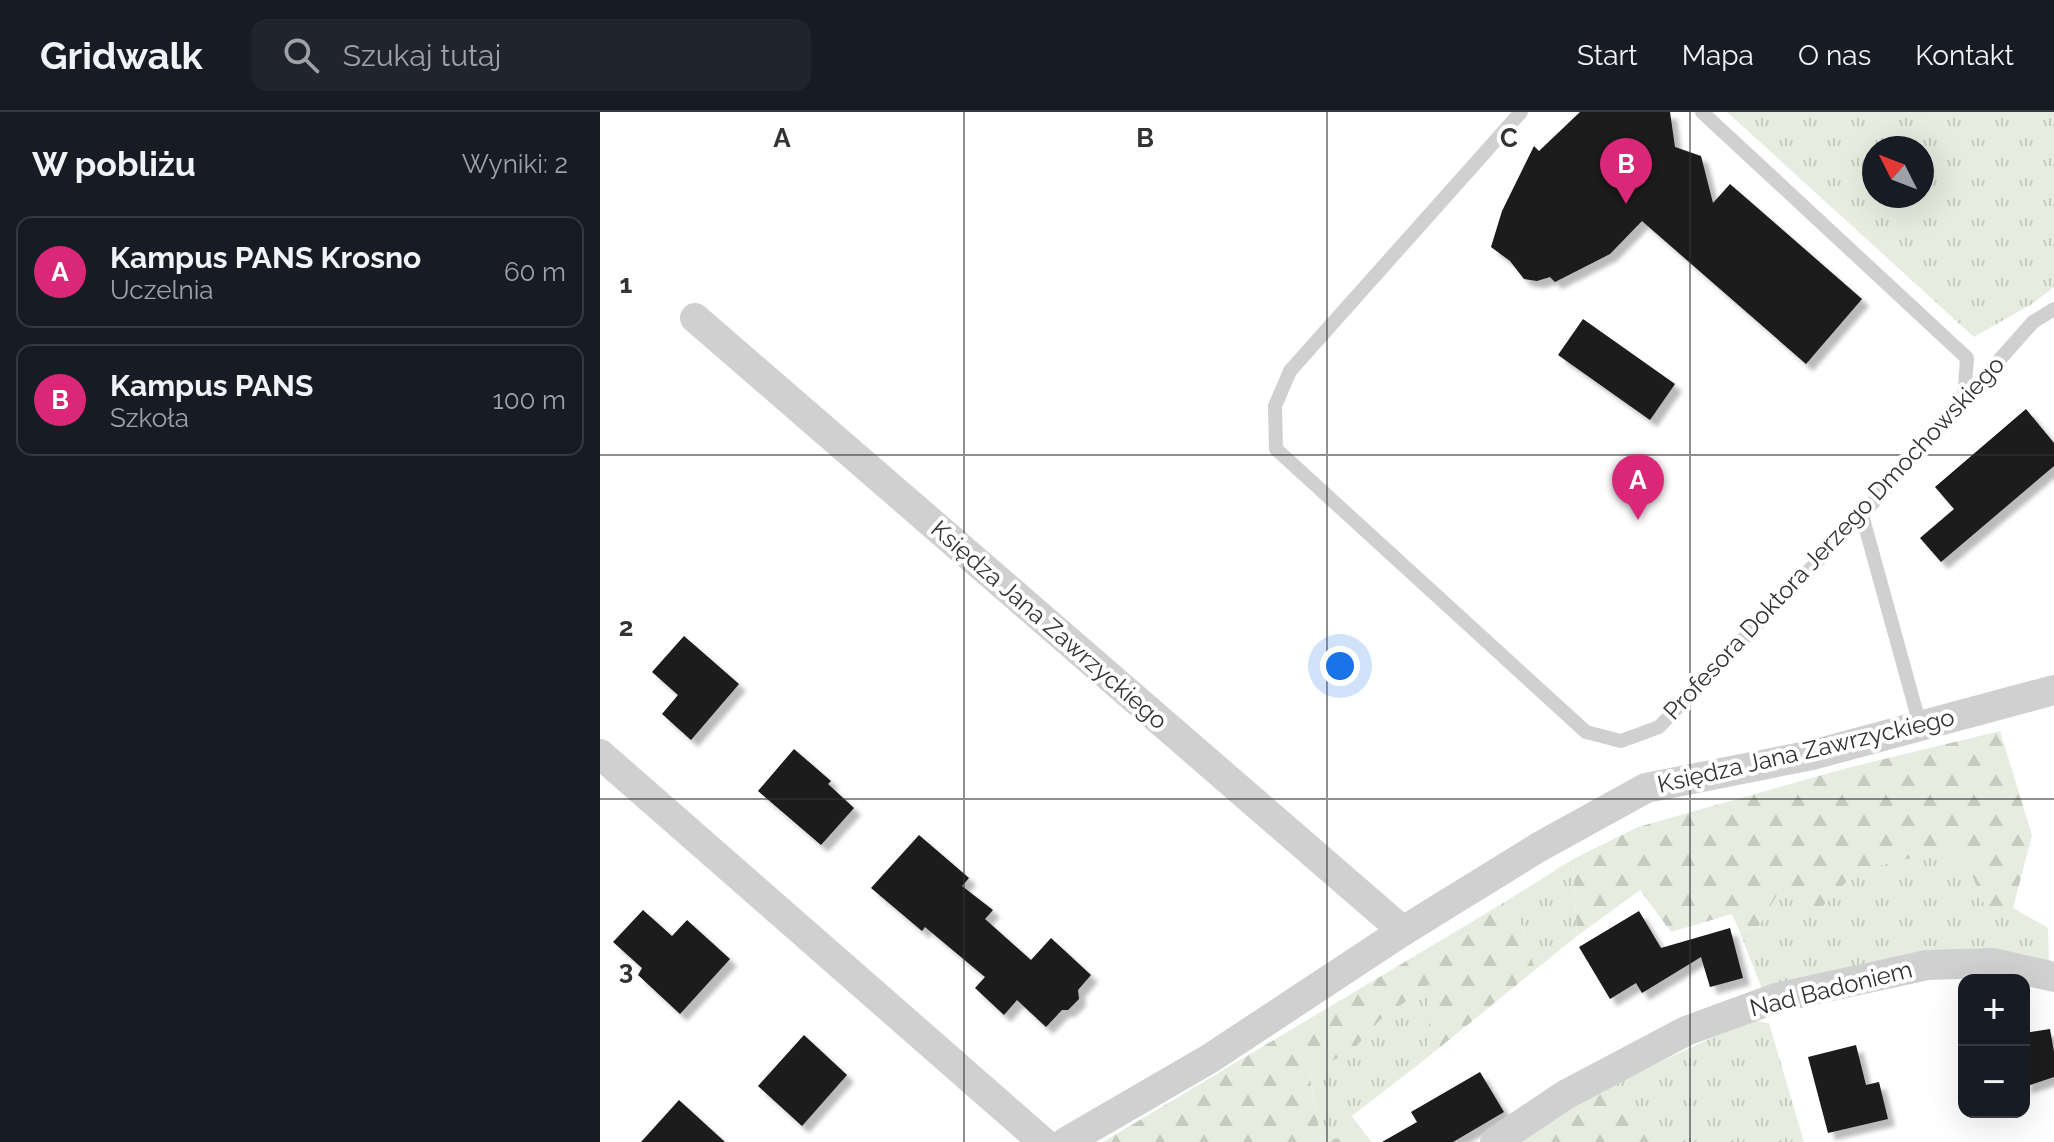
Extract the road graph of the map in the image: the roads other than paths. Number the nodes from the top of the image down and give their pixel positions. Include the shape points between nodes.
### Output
1 (1521, 112) edge
2 (1702, 112) edge
3 (2054, 309) edge
4 (695, 318) dead end
5 (1964, 400) junction
6 (1862, 515) junction
7 (2054, 690) edge
8 (1920, 725) junction
9 (600, 754) edge
10 (1403, 931) junction
11 (2054, 977) edge
12 (1043, 1142) edge
13 (1066, 1142) edge
14 (1495, 1142) edge

1 - 6 lane, Profesora Doktora Jerzego Dmochowskiego via 1290,371 1275,406 1276,449 1586,732 1621,741 1659,727
2 - 5 lane via 1967,358
3 - 5 lane, Profesora Doktora Jerzego Dmochowskiego via 2033,322
4 - 10 street, Księdza Jana Zawrzyckiego
5 - 6 lane, Profesora Doktora Jerzego Dmochowskiego
6 - 8 lane
7 - 8 street, Księdza Jana Zawrzyckiego
8 - 10 street, Księdza Jana Zawrzyckiego via 1812,755 1646,788
9 - 12 street
10 - 13 street, Księdza Jana Zawrzyckiego via 1209,1059
11 - 14 street, Nad Badoniem via 1993,963 1927,965 1776,998 1686,1031 1565,1095

